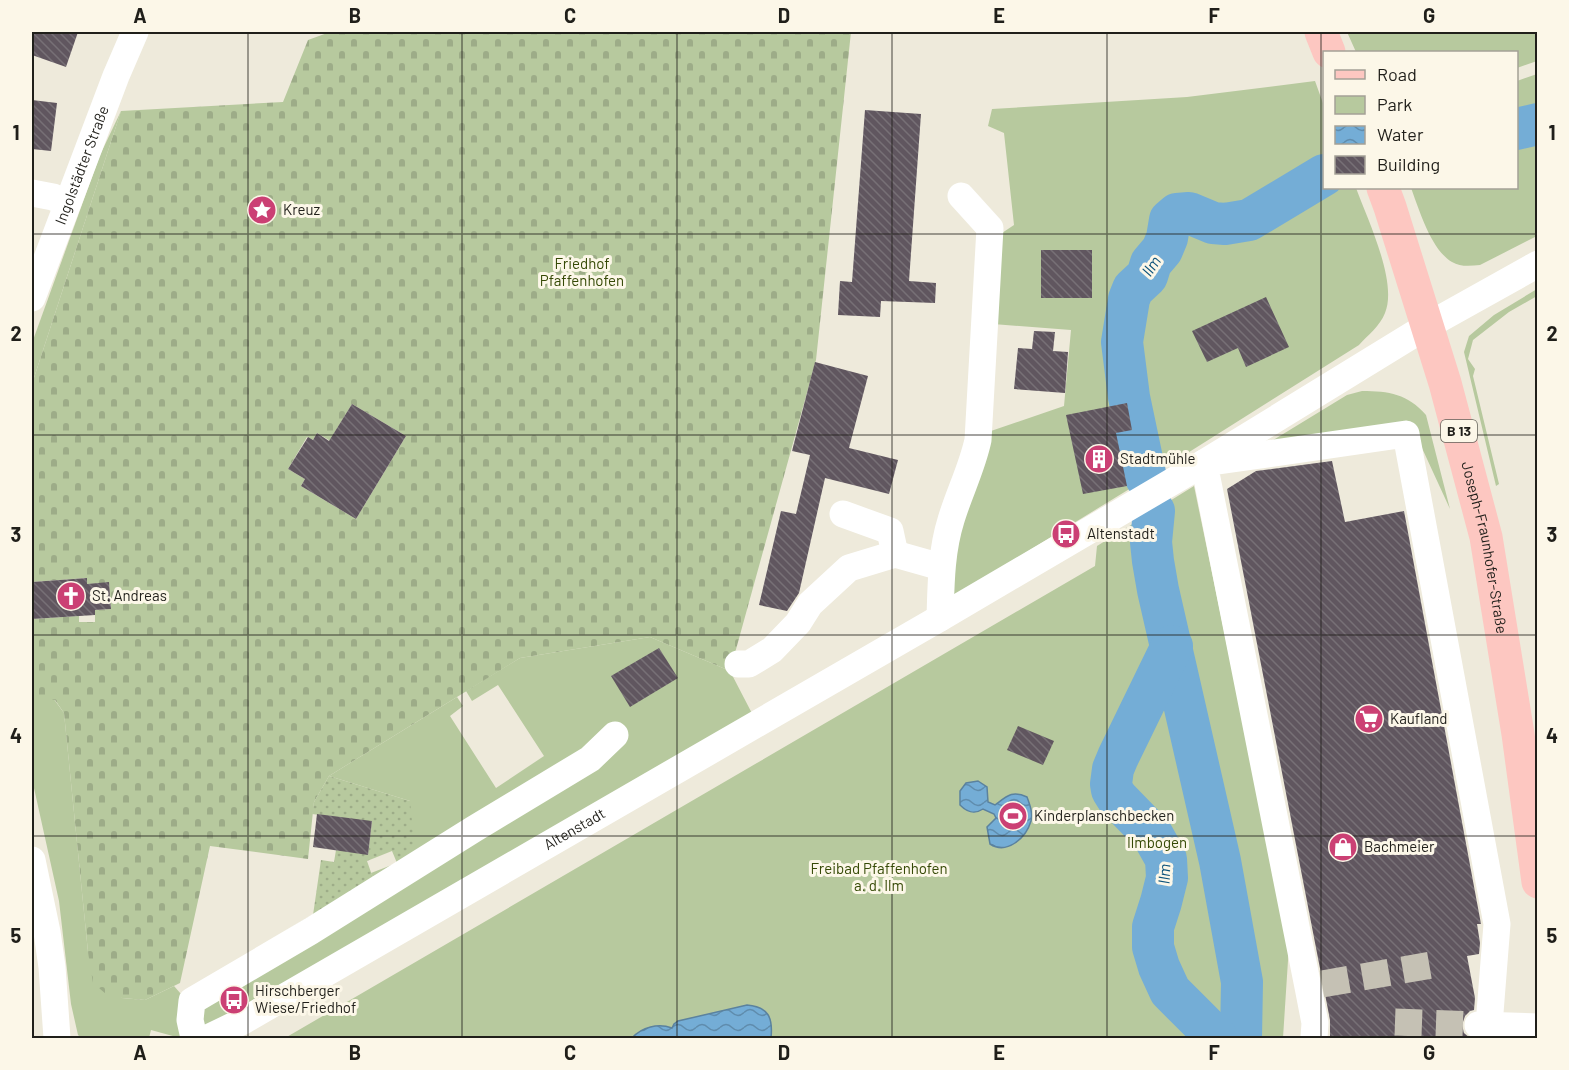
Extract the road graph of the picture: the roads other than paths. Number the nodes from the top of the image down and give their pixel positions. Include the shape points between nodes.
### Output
1 (135, 32) edge
2 (1321, 32) edge
3 (1329, 51) edge
4 (32, 193) edge
5 (962, 196) dead end
6 (1387, 197) edge
7 (67, 203) junction
8 (1538, 264) edge
9 (32, 298) edge
10 (1428, 326) junction
11 (1204, 463) junction
12 (843, 514) dead end
13 (896, 554) junction
14 (941, 567) junction
15 (940, 618) junction
16 (738, 664) dead end
17 (615, 735) dead end
18 (32, 860) edge
19 (1538, 882) edge
20 (1538, 1027) edge
21 (244, 1030) edge
22 (1485, 1030) edge
23 (57, 1038) edge
24 (194, 1038) edge
25 (208, 1038) edge
26 (1314, 1038) edge

1 - 7 street, Ingolstädter Straße
2 - 3 main road
4 - 7 street
5 - 14 street via 990,228 980,422 974,457 951,520
6 - 10 main road, Joseph-Fraunhofer-Straße / B 13
7 - 9 street, Ingolstädter Straße
8 - 10 street, Altenstadt
10 - 11 street, Altenstadt
10 - 19 main road, Joseph-Fraunhofer-Straße / B 13 via 1486,537
11 - 15 street, Altenstadt
11 - 22 street via 1406,434 1497,924
11 - 26 street via 1315,985
12 - 13 street via 890,531
13 - 14 street
13 - 16 street via 849,568 810,604 798,624 772,650 749,664
14 - 15 street
15 - 21 street, Altenstadt
17 - 24 street via 590,759 192,1001 190,1020
18 - 23 street via 52,967
20 - 22 street
21 - 25 street, Altenstadt

